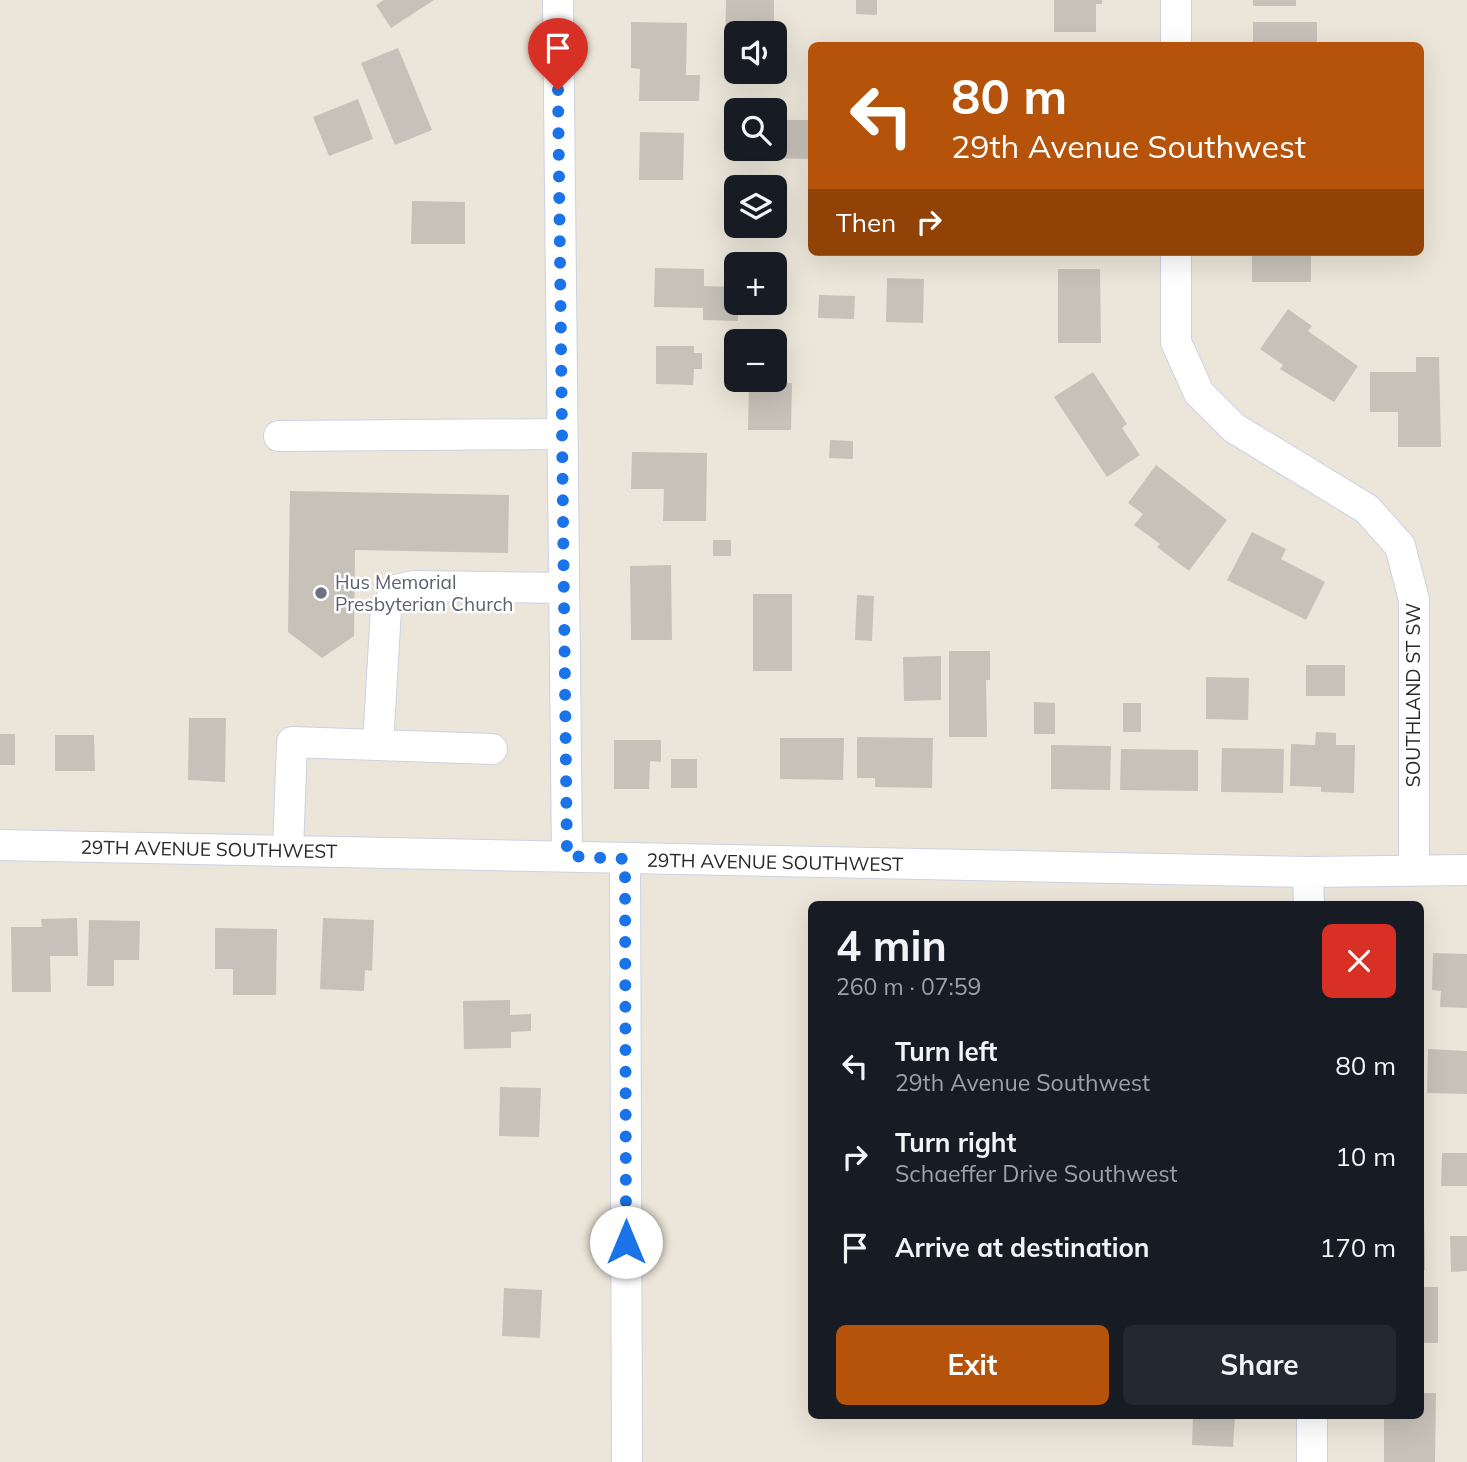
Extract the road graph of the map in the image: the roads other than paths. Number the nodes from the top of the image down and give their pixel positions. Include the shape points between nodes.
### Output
1 (1176, 0) edge
2 (553, 4) edge
3 (1176, 42) edge
4 (1176, 256) edge
5 (562, 434) junction
6 (279, 436) dead end
7 (564, 588) junction
8 (378, 745) junction
9 (492, 749) dead end
10 (0, 845) edge
11 (288, 851) junction
12 (567, 856) junction
13 (625, 859) junction
14 (1414, 869) junction
15 (1467, 870) edge
16 (1308, 872) junction
17 (1309, 901) edge
18 (1312, 1419) edge
19 (627, 1462) edge
20 (1312, 1462) edge

1 - 3 street
2 - 5 street
4 - 14 street, SOUTHLAND ST SW via 1176,342 1199,393 1234,428 1367,509 1400,546 1414,600
5 - 6 street
5 - 7 street
7 - 8 street via 414,586 396,590 386,609
7 - 12 street
8 - 9 street
8 - 11 street via 292,742
10 - 11 street, 29TH AVENUE SOUTHWEST
11 - 12 street, 29TH AVENUE SOUTHWEST
12 - 13 street, 29TH AVENUE SOUTHWEST
13 - 16 street, 29TH AVENUE SOUTHWEST
13 - 19 street
14 - 15 street, 29TH AVENUE SOUTHWEST
14 - 16 street, 29TH AVENUE SOUTHWEST
16 - 17 street
18 - 20 street

